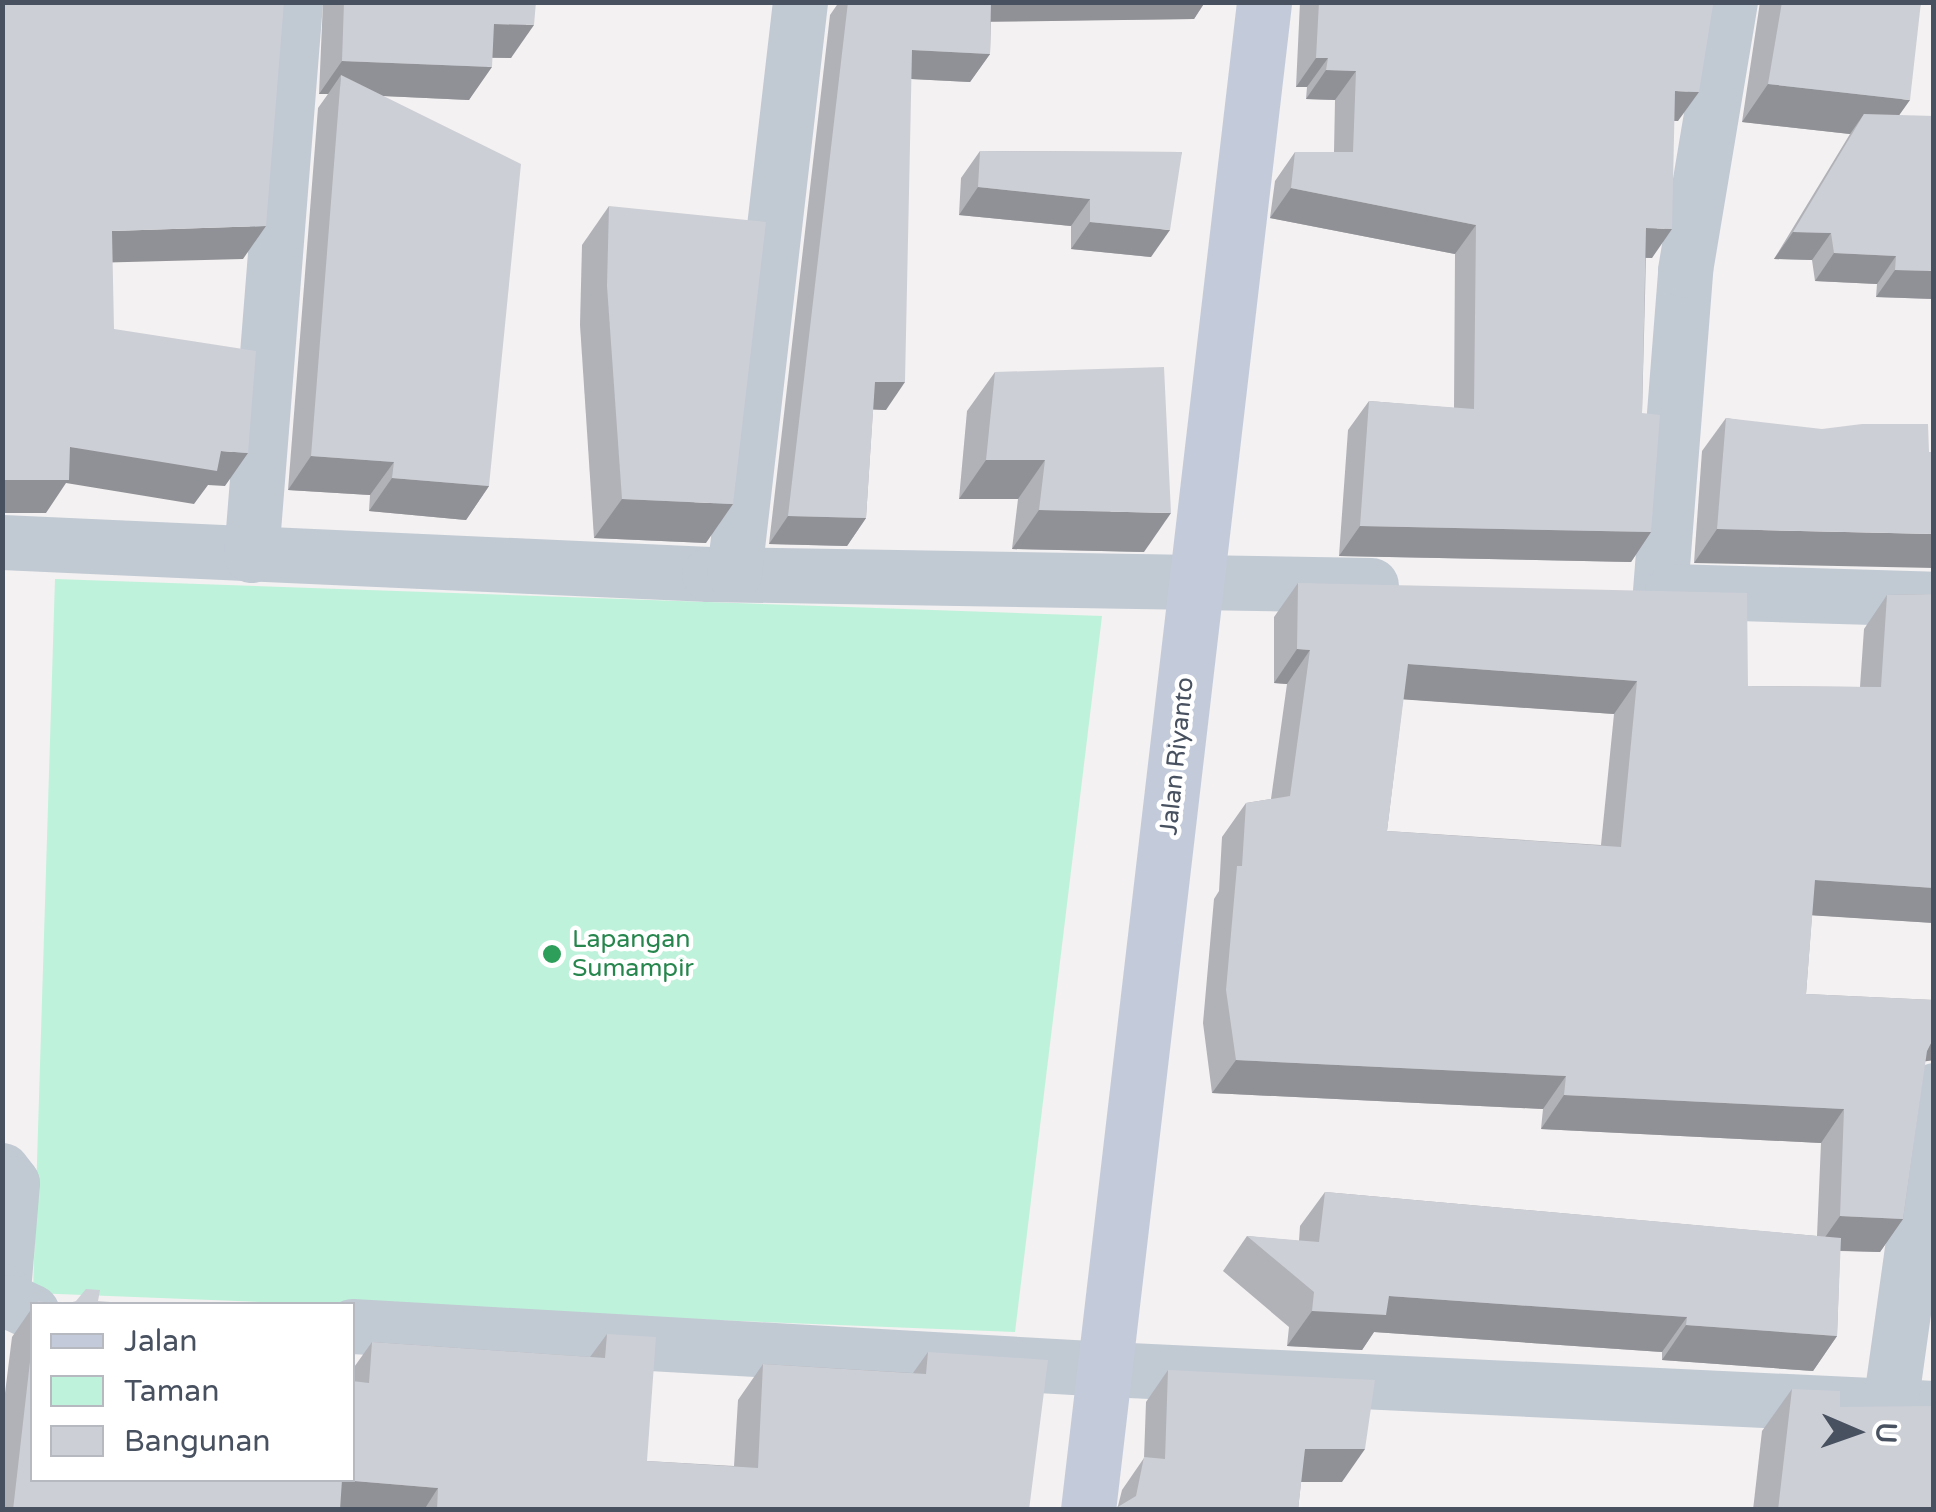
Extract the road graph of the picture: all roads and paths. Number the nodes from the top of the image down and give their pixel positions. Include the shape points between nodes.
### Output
1 (295, 2) edge
2 (800, 2) edge
3 (1264, 2) edge
4 (1730, 2) edge
5 (2, 542) edge
6 (251, 555) junction
7 (734, 573) junction
8 (1196, 582) junction
9 (1428, 586) edge
10 (1602, 590) edge
11 (1660, 591) junction
12 (1934, 599) edge
13 (1934, 1090) edge
14 (2, 1170) edge
15 (30, 1311) edge
16 (355, 1326) edge
17 (1108, 1369) junction
18 (1912, 1406) edge
19 (1088, 1510) edge

1 - 6 street
2 - 7 street
3 - 8 street, Jalan Riyanto
4 - 11 street via 1685,270
5 - 6 street
6 - 7 street
7 - 8 street
8 - 9 street
8 - 17 street, Jalan Riyanto
10 - 11 street
11 - 12 street
13 - 18 street
14 - 15 street via 12,1182 2,1291
16 - 17 street
17 - 18 street
17 - 19 street, Jalan Riyanto

